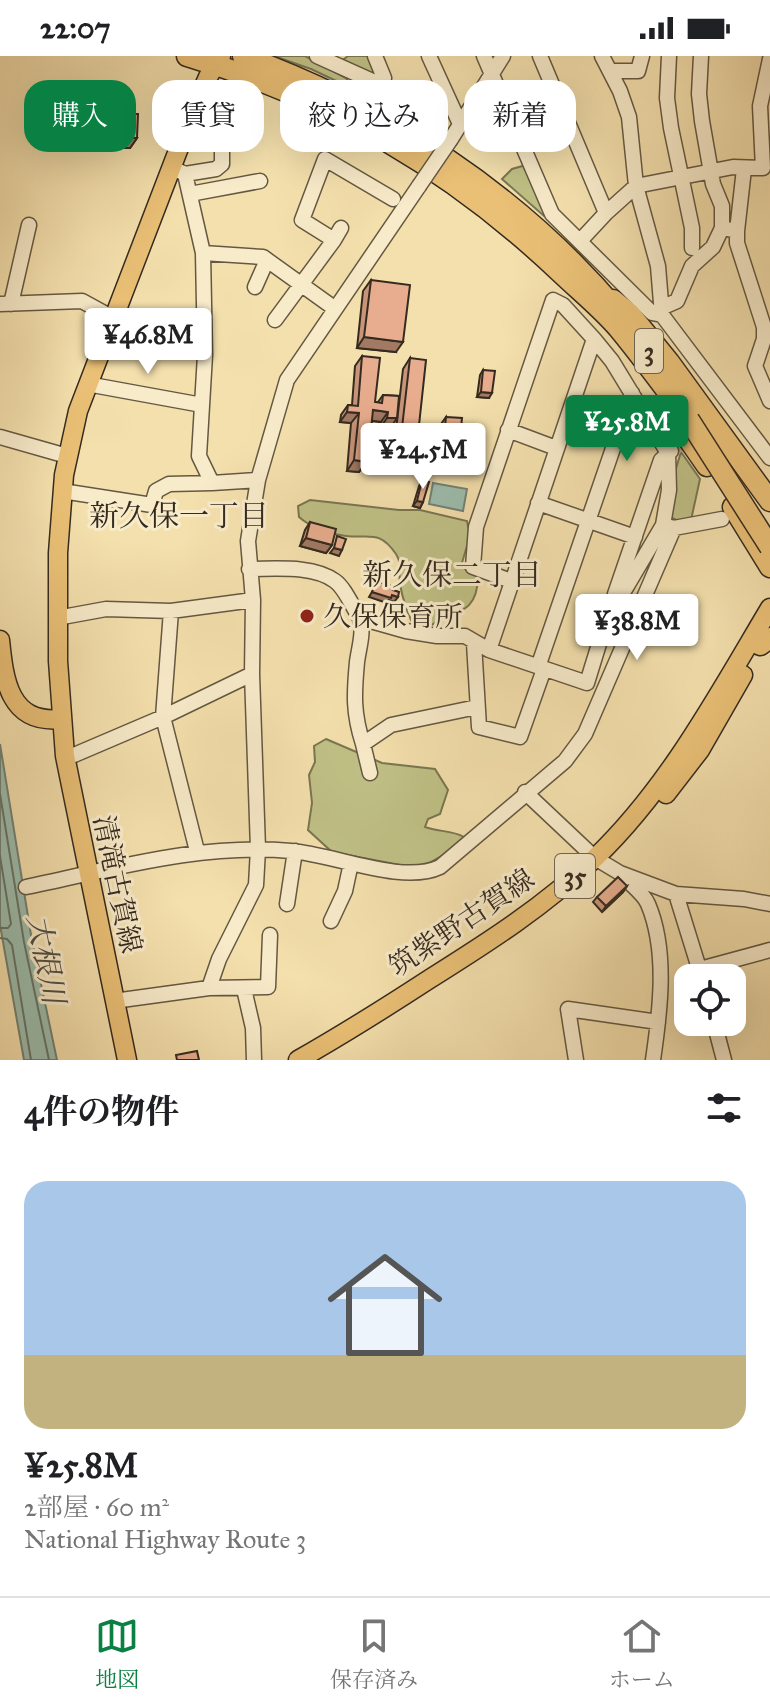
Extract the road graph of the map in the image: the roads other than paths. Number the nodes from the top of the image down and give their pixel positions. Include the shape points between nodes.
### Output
1 (187, 56) edge
2 (243, 56) edge
3 (317, 56) edge
4 (375, 56) edge
5 (429, 56) edge
6 (484, 56) edge
7 (503, 56) edge
8 (540, 56) edge
9 (602, 56) edge
10 (642, 56) edge
11 (669, 56) edge
12 (701, 56) edge
13 (770, 59) edge
14 (218, 60) edge
15 (610, 71) junction
16 (492, 74) junction
17 (460, 124) junction
18 (222, 152) edge
19 (744, 169) junction
20 (178, 170) junction
21 (712, 171) junction
22 (681, 178) junction
23 (260, 181) dead end
24 (636, 186) junction
25 (190, 194) junction
26 (393, 199) dead end
27 (606, 213) junction
28 (29, 225) dead end
29 (729, 229) junction
30 (580, 241) junction
31 (692, 248) dead end
32 (203, 253) junction
33 (267, 260) junction
34 (301, 284) junction
35 (255, 287) dead end
36 (592, 292) junction
37 (6, 304) edge
38 (334, 308) junction
39 (661, 312) junction
40 (113, 318) junction
41 (275, 320) dead end
42 (594, 339) junction
43 (87, 384) junction
44 (632, 393) junction
45 (770, 401) edge
46 (202, 405) junction
47 (725, 417) junction
48 (694, 418) junction
49 (508, 430) junction
50 (0, 437) edge
51 (556, 448) junction
52 (672, 450) junction
53 (67, 456) junction
54 (770, 458) edge
55 (258, 480) junction
56 (212, 483) junction
57 (62, 491) junction
58 (770, 501) edge
59 (538, 503) junction
60 (770, 511) edge
61 (722, 519) dead end
62 (587, 520) junction
63 (669, 527) junction
64 (770, 527) edge
65 (635, 537) junction
66 (770, 547) edge
67 (770, 567) edge
68 (249, 569) junction
69 (511, 581) junction
70 (253, 600) junction
71 (770, 608) edge
72 (171, 611) junction
73 (57, 618) junction
74 (360, 618) junction
75 (604, 625) junction
76 (767, 637) edge
77 (0, 640) edge
78 (474, 643) junction
79 (489, 650) junction
80 (541, 668) junction
81 (252, 674) junction
82 (477, 707) junction
83 (163, 717) junction
84 (61, 719) junction
85 (363, 744) junction
86 (65, 756) junction
87 (370, 773) dead end
88 (525, 792) junction
89 (258, 849) junction
90 (197, 851) junction
91 (295, 851) junction
92 (351, 863) junction
93 (606, 865) junction
94 (88, 874) junction
95 (26, 887) dead end
96 (676, 894) junction
97 (287, 904) dead end
98 (770, 904) edge
99 (331, 921) dead end
100 (270, 935) dead end
101 (770, 950) edge
102 (698, 964) edge
103 (728, 964) edge
104 (209, 988) junction
105 (244, 989) junction
106 (114, 1001) junction
107 (658, 1022) junction
108 (718, 1036) edge
109 (127, 1060) edge
110 (254, 1060) edge
111 (298, 1060) edge
112 (321, 1060) edge
113 (576, 1060) edge
114 (653, 1060) edge
115 (724, 1060) edge

1 - 14 highway, 3
2 - 36 highway, 3 via 298,76 417,138 549,240
3 - 4 street via 379,84 384,78
5 - 17 street
6 - 16 street
7 - 16 street
8 - 27 street
9 - 15 street
10 - 15 street via 638,71
11 - 22 street via 667,98
12 - 21 street via 699,94
13 - 19 street via 760,106 763,168
14 - 20 main road, 清滝古賀線
14 - 36 highway, 3 via 406,152 468,192
15 - 24 street via 629,117
16 - 17 street
16 - 30 street via 552,214
17 - 38 street, bridge
18 - 20 street via 216,169
19 - 21 street
19 - 29 street
20 - 25 street
20 - 40 main road, 清滝古賀線
21 - 22 street
21 - 29 street
22 - 24 street
22 - 31 street
23 - 25 street
24 - 27 street
24 - 39 street via 658,266
25 - 32 street
26 - 34 street via 325,159 302,220 337,234
27 - 30 street
28 - 37 street
29 - 39 street via 692,266 677,301
29 - 45 street via 764,327 755,362
30 - 39 street via 652,313
32 - 33 street
32 - 46 street
33 - 34 street
33 - 35 street
34 - 38 street
34 - 41 street
36 - 47 highway via 630,314
36 - 48 highway, 3
36 - 67 highway
37 - 40 street via 82,301
38 - 55 street via 287,380
39 - 47 street
40 - 43 main road, 清滝古賀線
42 - 44 street
42 - 49 street via 553,300
42 - 51 street
43 - 46 street
43 - 53 main road, 清滝古賀線
44 - 52 street
44 - 62 street
46 - 56 street via 199,456
47 - 54 street
47 - 58 highway
47 - 60 highway
48 - 64 highway, 3
48 - 66 highway, 3, bridge
49 - 51 street
49 - 69 street via 476,527 473,567
50 - 53 street
51 - 59 street
52 - 63 street
52 - 65 street via 661,460
53 - 57 main road, 清滝古賀線
55 - 56 street
55 - 68 street via 250,518
56 - 57 street via 169,484 156,491 152,505
57 - 73 main road, 清滝古賀線
59 - 62 street
59 - 69 street
61 - 63 street
62 - 65 street
62 - 80 street
63 - 75 street
63 - 88 street via 585,734 565,761
65 - 75 street
68 - 70 street
68 - 74 street via 297,570 337,582
69 - 79 street
70 - 72 street
70 - 81 street
71 - 93 main road, 筑紫野古賀線 / 35
72 - 73 street via 106,609
72 - 83 street
73 - 84 main road, 清滝古賀線
74 - 78 street via 406,631 465,636
74 - 85 street via 354,716
75 - 80 street via 587,683
76 - 93 main road, 筑紫野古賀線 / 35 via 700,750
77 - 84 main road via 7,687 22,710 33,717
78 - 79 street
78 - 82 street
79 - 80 street
80 - 82 street via 520,737 479,727
81 - 83 street
81 - 89 street
82 - 85 street via 391,725
83 - 86 street
83 - 90 street
84 - 86 main road, 清滝古賀線
85 - 87 street
86 - 94 main road, 清滝古賀線
88 - 92 street via 428,872
88 - 93 street
89 - 90 street
89 - 91 street
89 - 104 street via 256,885
90 - 94 street
91 - 92 street
91 - 97 street
92 - 99 street
93 - 96 street
93 - 107 street via 647,902 659,954
93 - 111 main road, 筑紫野古賀線 / 35
93 - 112 main road, 筑紫野古賀線 / 35 via 501,947
94 - 95 street
94 - 106 main road, 清滝古賀線
96 - 98 street
96 - 102 street
100 - 105 street via 268,987
101 - 103 street
104 - 105 street
104 - 106 street
105 - 110 street
106 - 109 main road, 清滝古賀線
107 - 113 street via 568,1009
107 - 114 street
108 - 115 street

